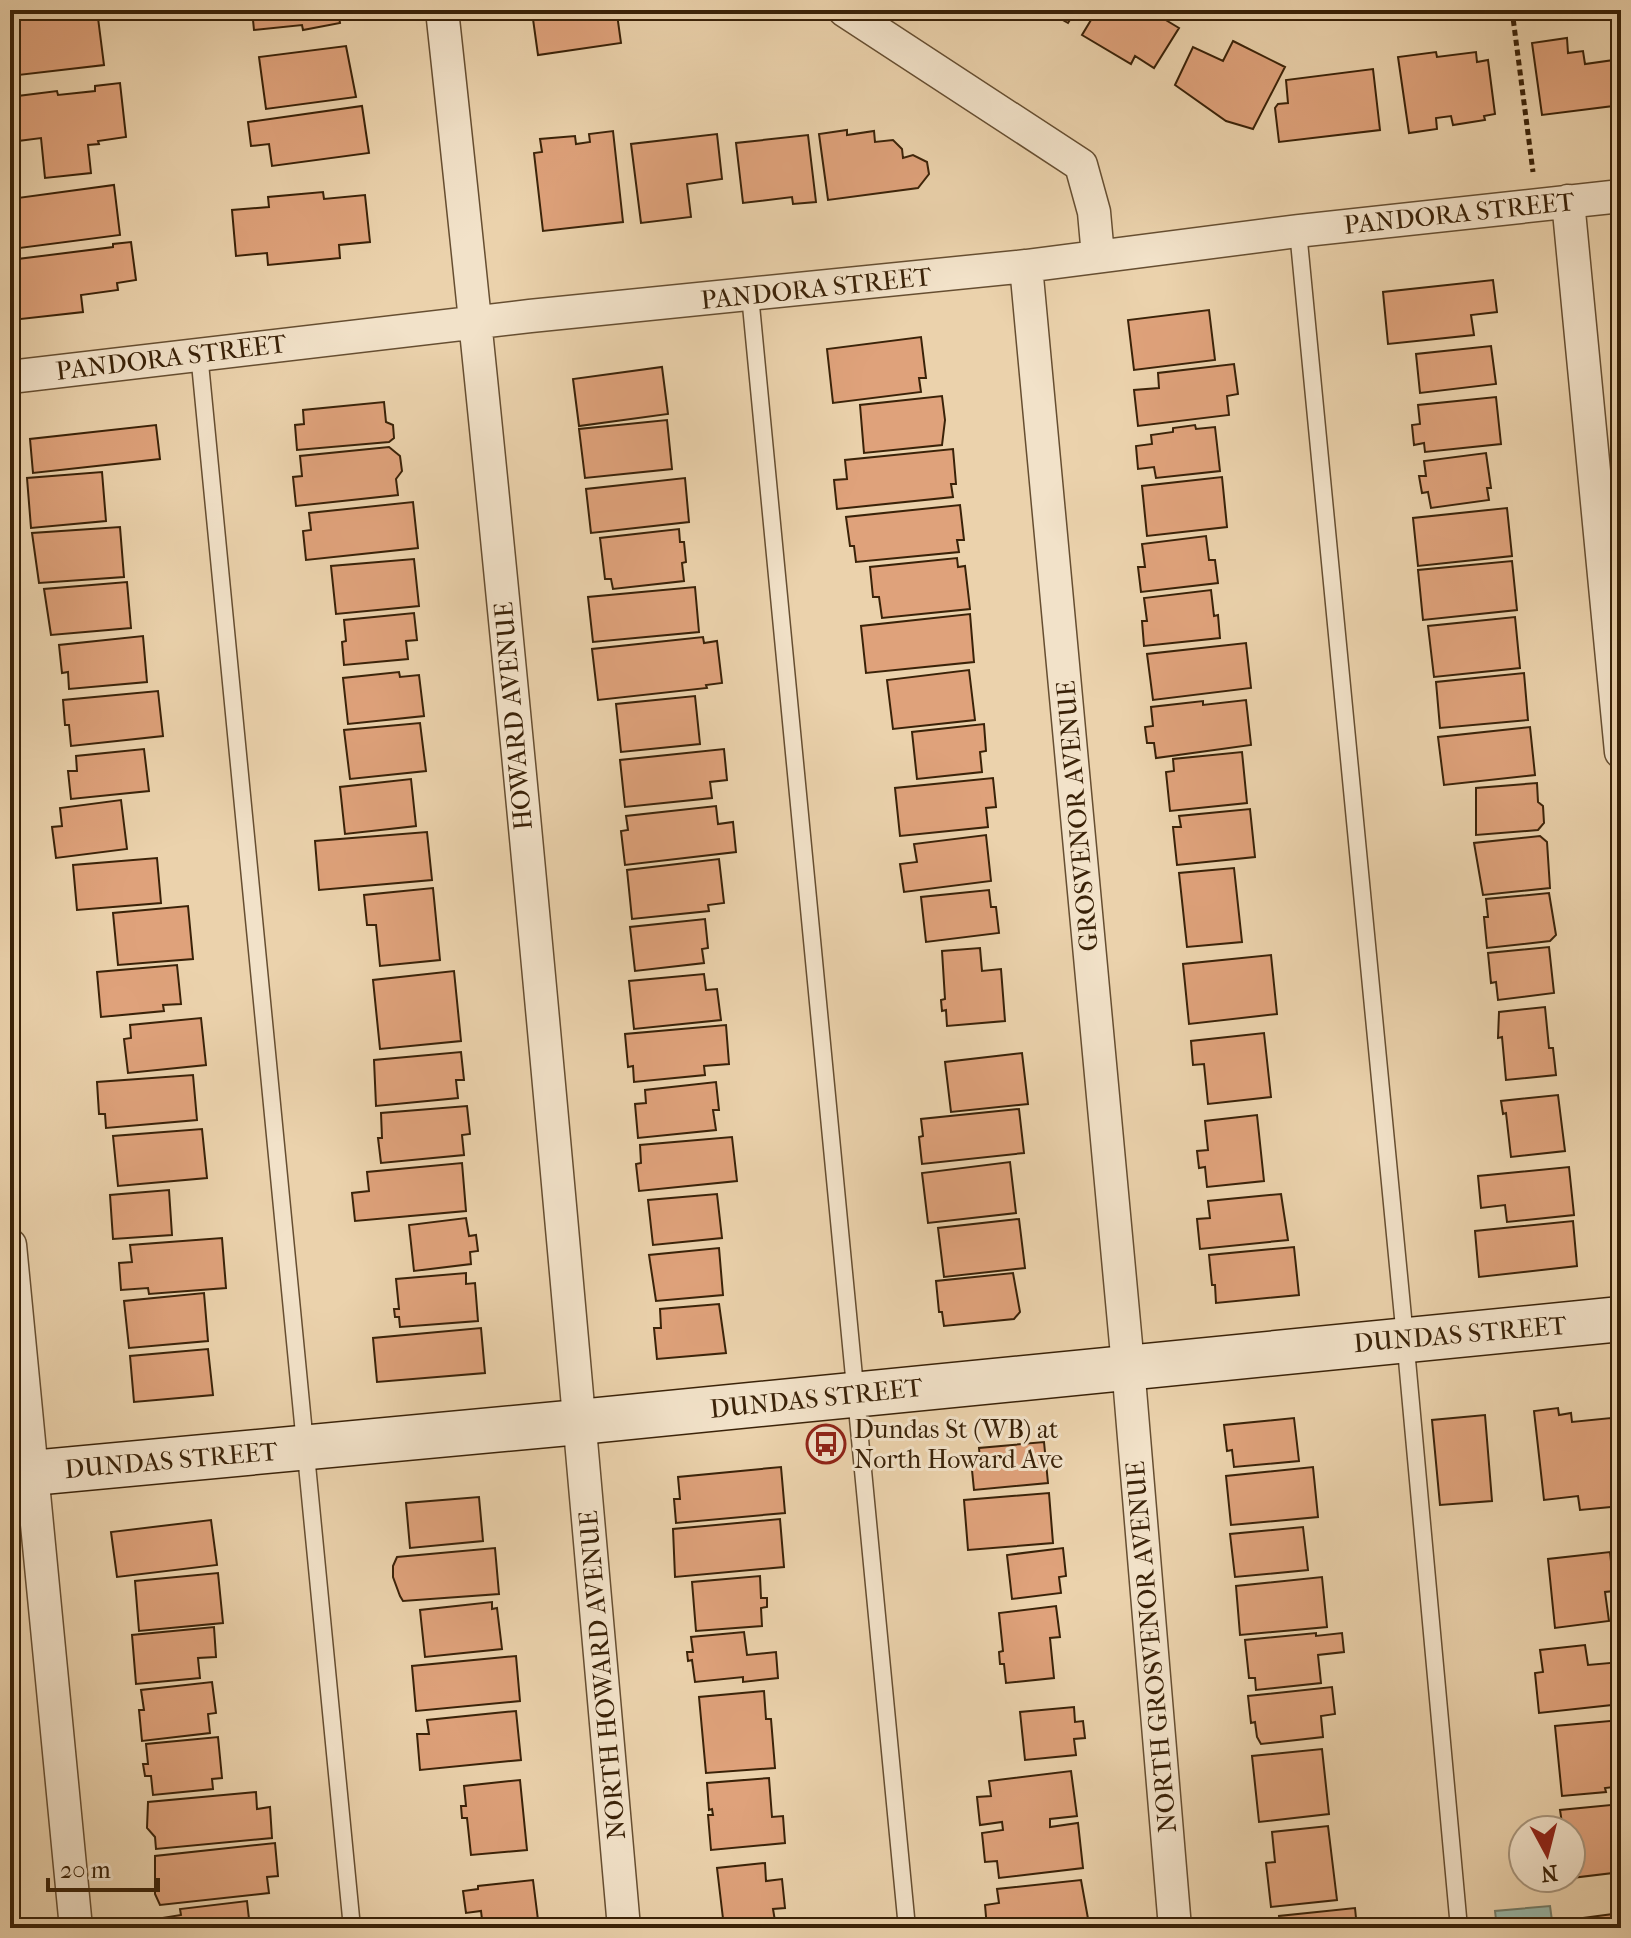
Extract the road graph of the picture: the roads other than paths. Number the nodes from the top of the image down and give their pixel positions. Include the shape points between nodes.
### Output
1 (442, 10) edge
2 (844, 10) edge
3 (1621, 196) edge
4 (1553, 203) junction
5 (1298, 231) junction
6 (1098, 256) junction
7 (1026, 266) junction
8 (750, 295) junction
9 (476, 322) junction
10 (199, 353) junction
11 (10, 377) edge
12 (1621, 752) edge
13 (10, 1245) edge
14 (1621, 1319) edge
15 (1405, 1338) junction
16 (1128, 1366) junction
17 (855, 1394) junction
18 (579, 1422) junction
19 (305, 1448) junction
20 (21, 1474) edge
21 (76, 1928) edge
22 (352, 1928) edge
23 (624, 1928) edge
24 (907, 1928) edge
25 (1175, 1928) edge
26 (1459, 1928) edge

1 - 9 street, HOWARD AVENUE
2 - 6 street via 1081,165 1094,212
3 - 4 street, PANDORA STREET
4 - 5 street, PANDORA STREET
4 - 12 street
5 - 6 street, PANDORA STREET
5 - 15 lane
6 - 7 street, PANDORA STREET
7 - 8 street, PANDORA STREET
7 - 16 street, GROSVENOR AVENUE
8 - 9 street, PANDORA STREET
8 - 17 lane
9 - 10 street, PANDORA STREET
9 - 18 street, HOWARD AVENUE
10 - 11 street, PANDORA STREET
10 - 19 lane
13 - 20 street
14 - 15 street, DUNDAS STREET
15 - 16 street, DUNDAS STREET
15 - 26 lane
16 - 17 street, DUNDAS STREET
16 - 25 street, NORTH GROSVENOR AVENUE
17 - 18 street, DUNDAS STREET
17 - 24 lane
18 - 19 street, DUNDAS STREET
18 - 23 street, NORTH HOWARD AVENUE
19 - 20 street, DUNDAS STREET
19 - 22 lane
20 - 21 street

